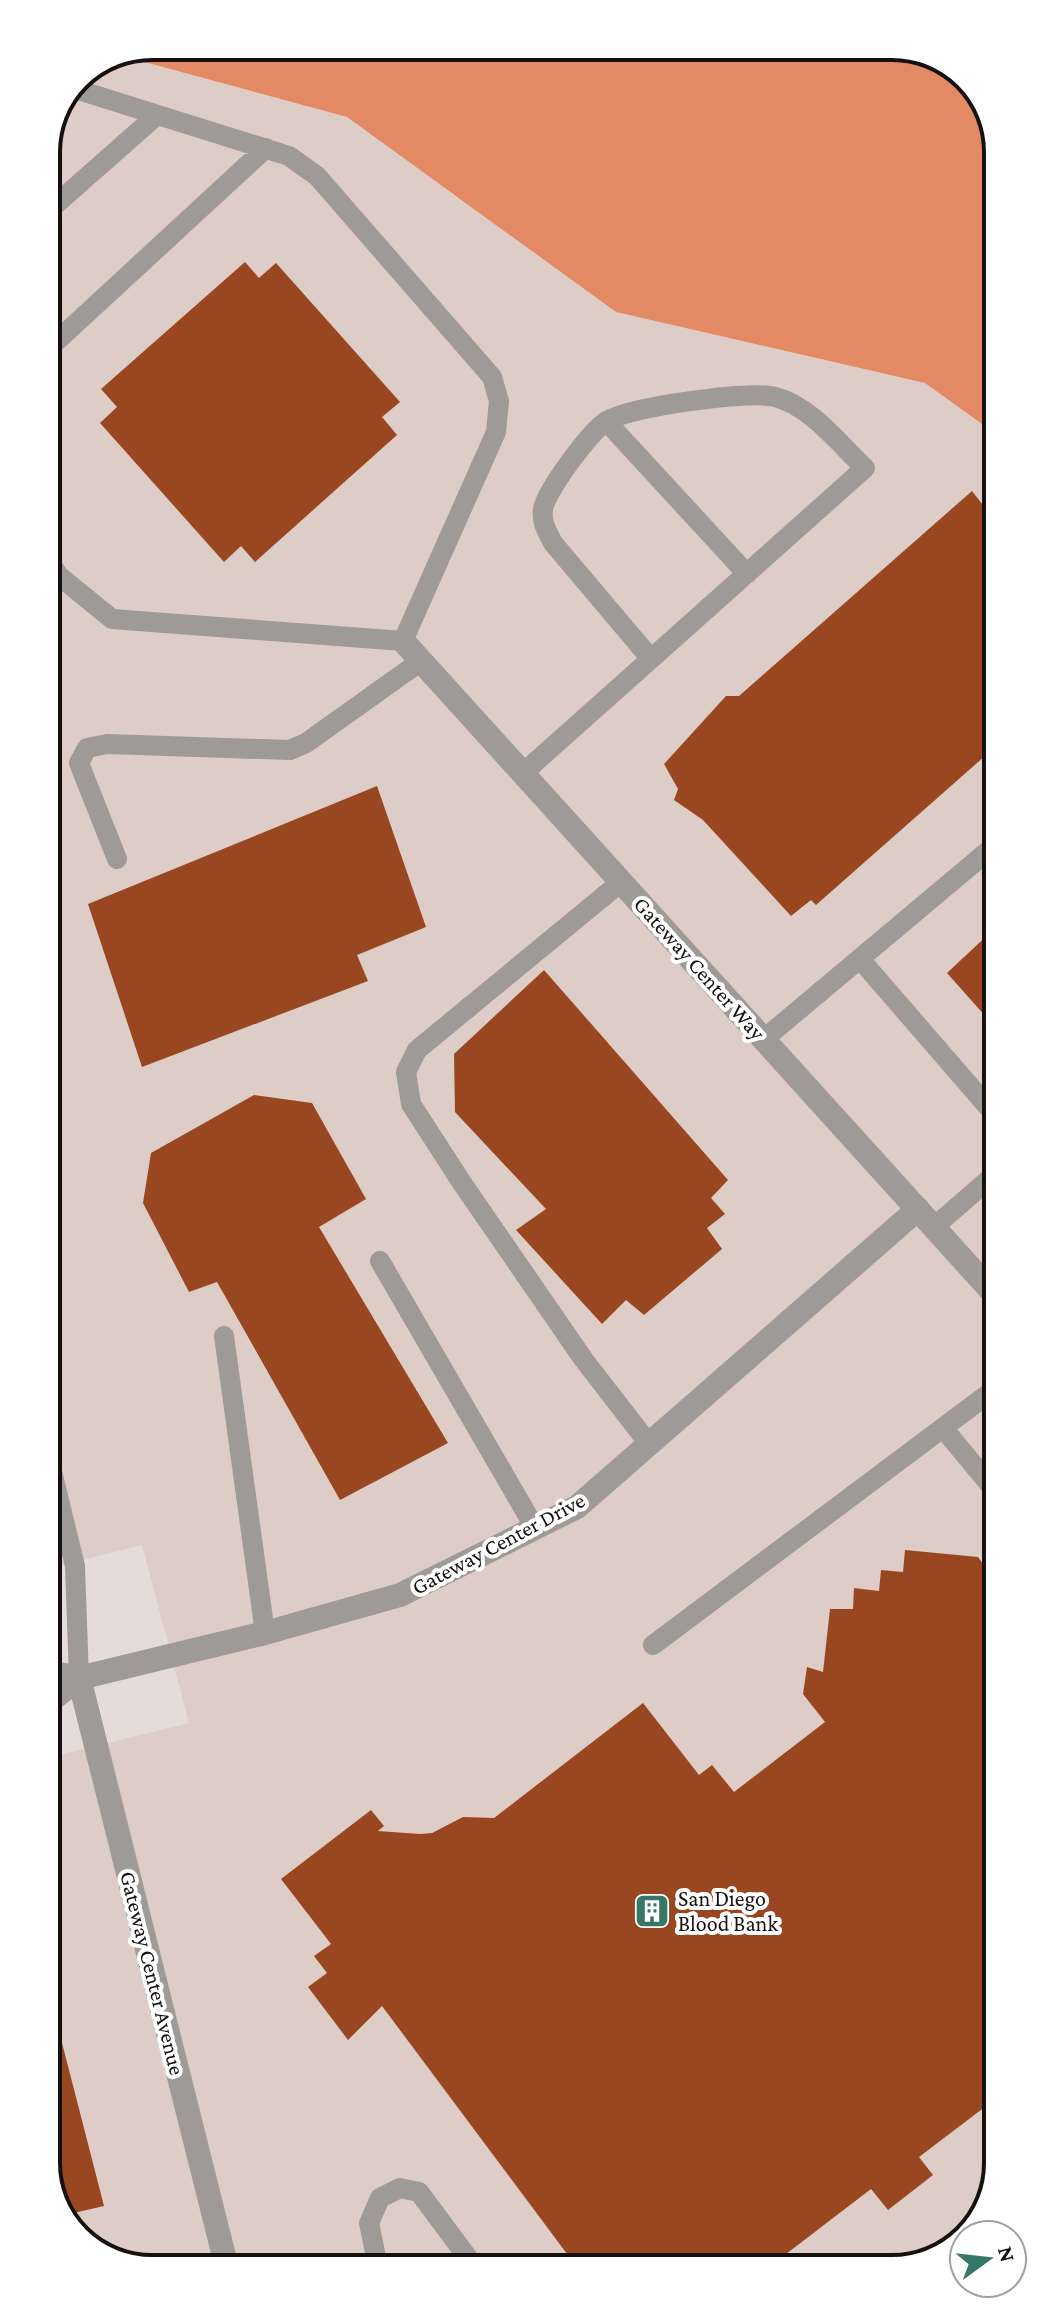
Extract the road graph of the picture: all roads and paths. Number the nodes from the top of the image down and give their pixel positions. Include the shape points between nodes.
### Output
1 (83, 92) edge
2 (157, 115) junction
3 (266, 148) junction
4 (60, 201) edge
5 (60, 338) edge
6 (606, 421) junction
7 (747, 574) junction
8 (60, 577) edge
9 (403, 641) junction
10 (651, 659) junction
11 (421, 661) junction
12 (523, 773) junction
13 (984, 854) edge
14 (117, 859) dead end
15 (621, 882) junction
16 (860, 959) junction
17 (764, 1039) junction
18 (984, 1102) edge
19 (984, 1181) edge
20 (926, 1218) junction
21 (380, 1261) dead end
22 (984, 1283) edge
23 (224, 1336) dead end
24 (984, 1397) edge
25 (943, 1428) junction
26 (649, 1444) junction
27 (984, 1478) edge
28 (60, 1504) edge
29 (535, 1528) junction
30 (265, 1633) junction
31 (653, 1645) dead end
32 (60, 1674) edge
33 (79, 1678) junction
34 (60, 1693) edge
35 (224, 2255) edge
36 (376, 2255) edge
37 (466, 2255) edge

1 - 2 lane
2 - 3 lane
2 - 4 lane
3 - 5 lane
3 - 9 lane via 289,156 317,176 492,377 499,401 496,432
6 - 7 lane
6 - 7 lane via 631,411 774,396 801,408 865,468
6 - 10 lane via 584,441 552,492 543,522 553,543
7 - 10 lane
8 - 9 lane via 112,619
9 - 11 street, Gateway Center Way
10 - 12 lane
11 - 12 street, Gateway Center Way
11 - 14 lane via 290,750 107,744 87,748 79,763
12 - 15 street, Gateway Center Way
13 - 16 lane
15 - 17 street, Gateway Center Way
15 - 26 lane via 417,1050 406,1072 411,1104 462,1183
16 - 17 lane
16 - 18 lane
17 - 20 street, Gateway Center Way
19 - 20 lane
20 - 22 street, Gateway Center Way
20 - 26 street, Gateway Center Drive
21 - 29 lane
23 - 30 lane
24 - 25 lane
25 - 27 lane
25 - 31 lane
26 - 29 street, Gateway Center Drive via 577,1507
28 - 33 lane via 75,1566
29 - 30 street, Gateway Center Drive via 400,1595
30 - 33 street, Gateway Center Drive
32 - 33 street, Gateway Center Drive
33 - 34 street, Gateway Center Drive
33 - 35 street, Gateway Center Avenue
36 - 37 lane via 369,2223 380,2198 400,2188 419,2192

